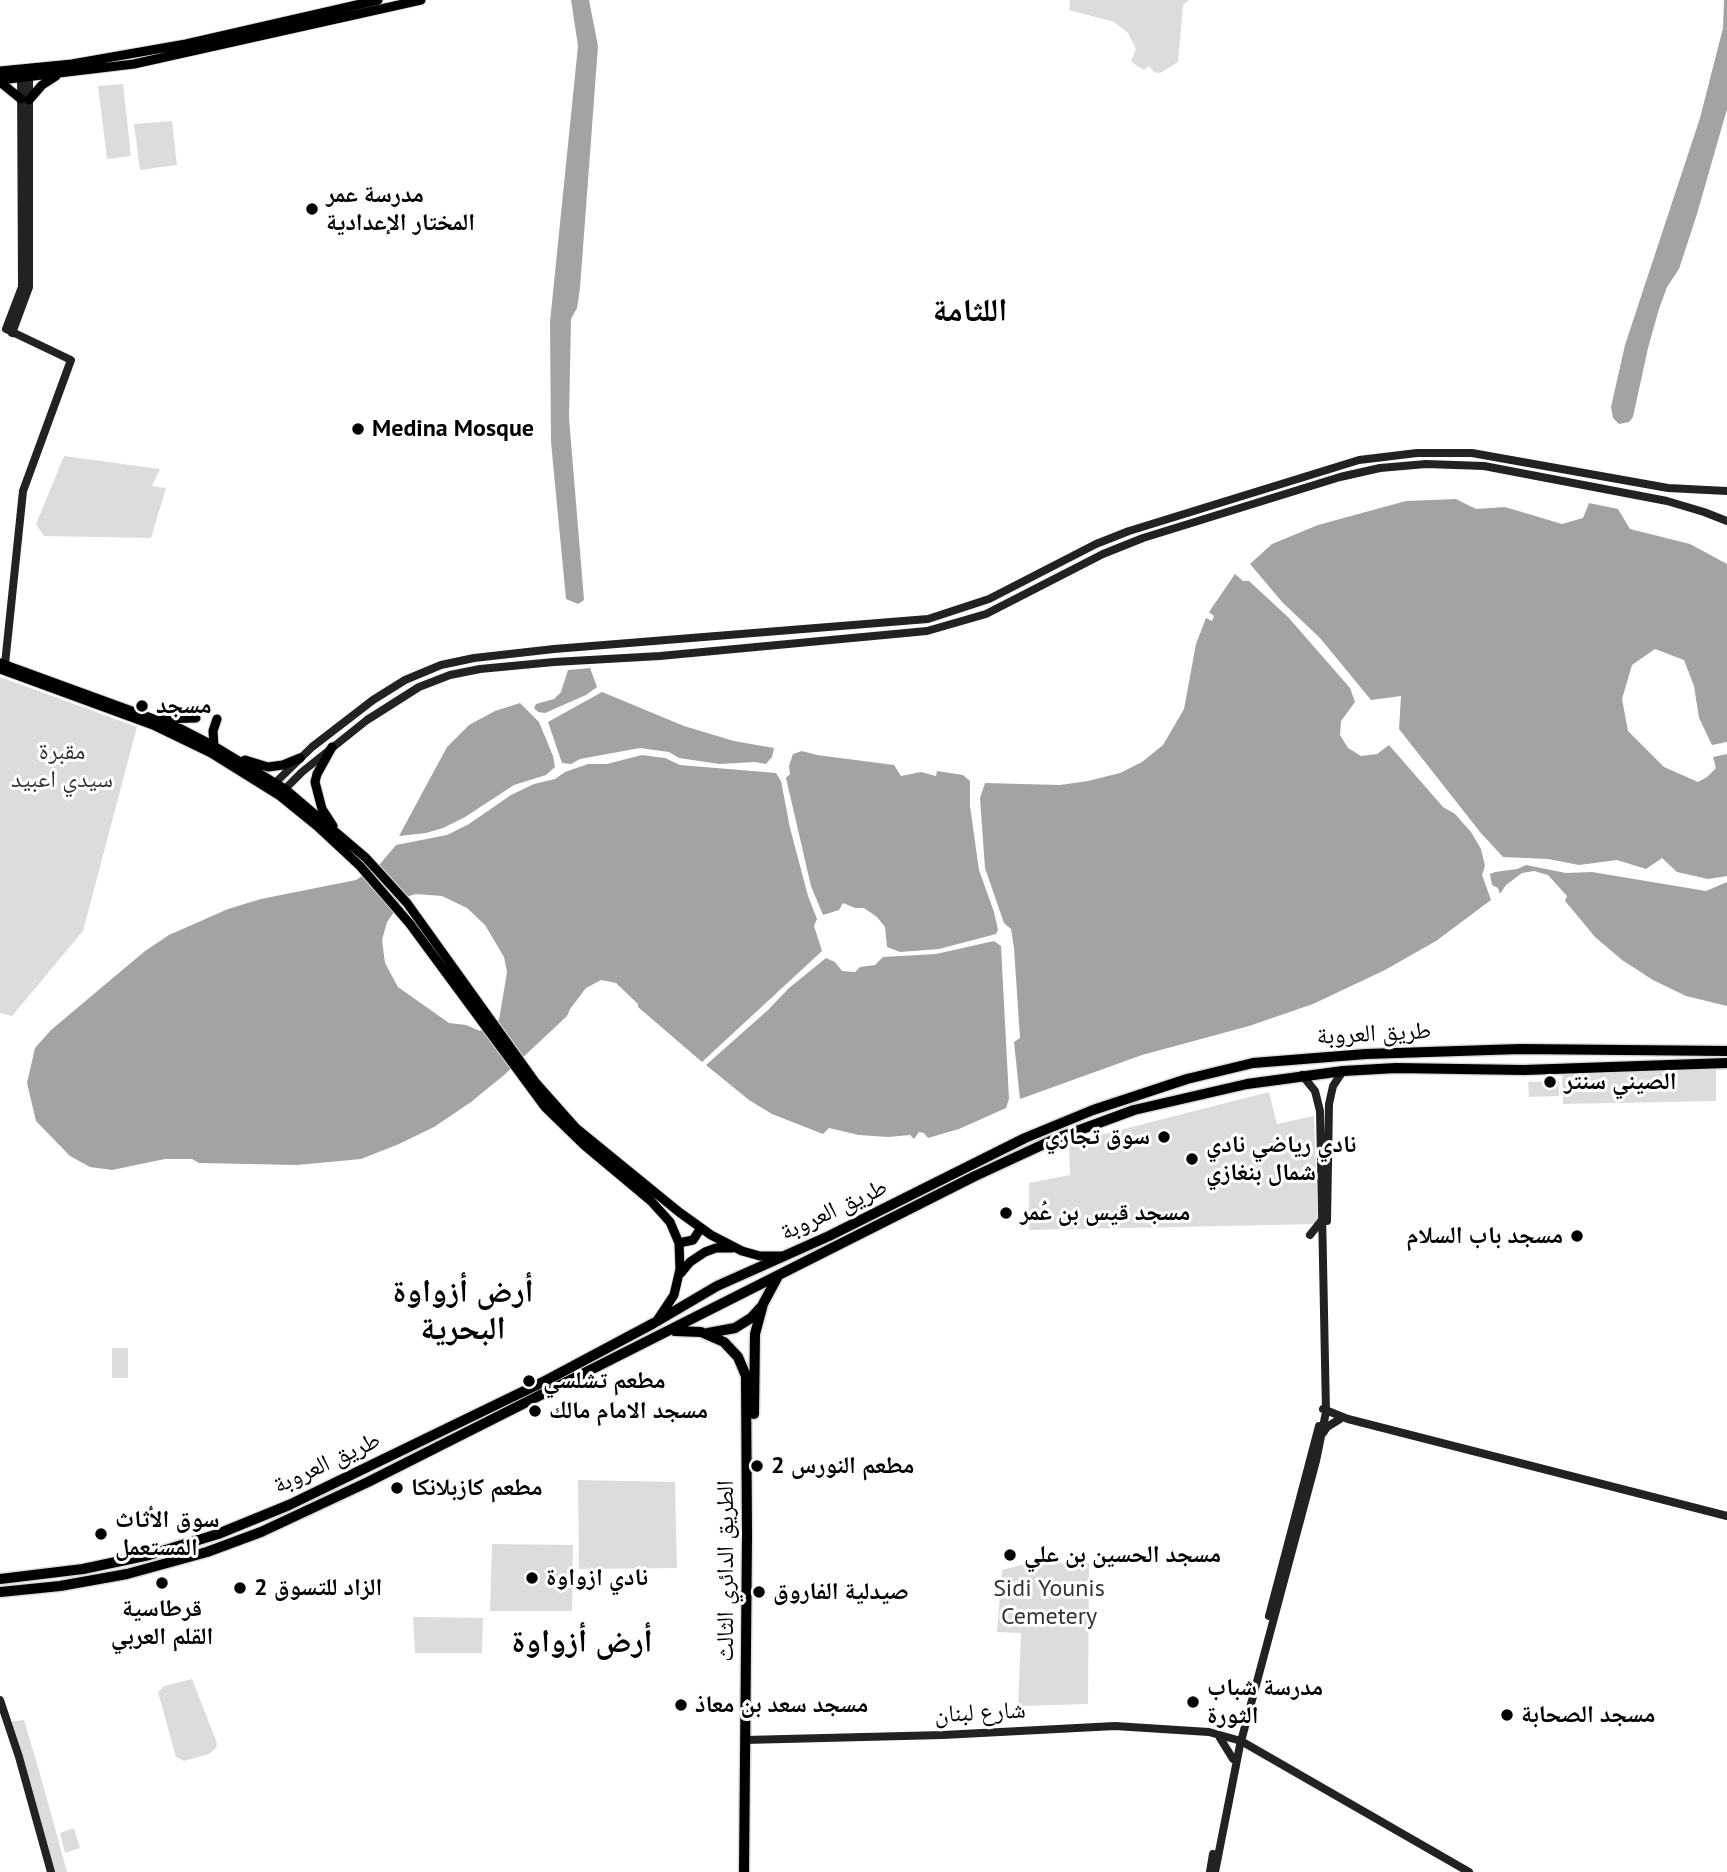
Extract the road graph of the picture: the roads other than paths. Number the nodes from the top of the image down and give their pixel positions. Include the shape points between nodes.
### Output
1 (379, 0) edge
2 (421, 0) edge
3 (0, 71) edge
4 (25, 73) junction
5 (60, 74) junction
6 (0, 81) edge
7 (25, 100) junction
8 (1284, 482) junction
9 (1727, 491) edge
10 (1287, 493) junction
11 (1249, 494) junction
12 (1252, 505) junction
13 (1727, 521) edge
14 (2, 666) edge
15 (196, 718) dead end
16 (157, 719) junction
17 (217, 719) dead end
18 (214, 746) junction
19 (332, 747) junction
20 (230, 755) junction
21 (300, 758) junction
22 (272, 786) junction
23 (282, 792) junction
24 (340, 836) junction
25 (363, 862) junction
26 (1503, 1049) junction
27 (1727, 1051) edge
28 (1727, 1063) edge
29 (1503, 1070) junction
30 (1343, 1071) junction
31 (1211, 1072) junction
32 (524, 1074) junction
33 (1302, 1075) junction
34 (1215, 1091) junction
35 (1322, 1220) junction
36 (701, 1228) junction
37 (1310, 1235) dead end
38 (679, 1243) junction
39 (734, 1248) junction
40 (786, 1255) junction
41 (1325, 1269) junction
42 (680, 1276) junction
43 (778, 1277) junction
44 (728, 1281) junction
45 (737, 1297) junction
46 (763, 1304) junction
47 (654, 1323) junction
48 (705, 1332) junction
49 (662, 1334) junction
50 (742, 1344) junction
51 (1326, 1395) junction
52 (1324, 1415) junction
53 (1343, 1418) junction
54 (1322, 1436) junction
55 (1727, 1516) edge
56 (0, 1579) edge
57 (1, 1593) edge
58 (0, 1700) edge
59 (0, 1715) edge
60 (1245, 1727) junction
61 (1209, 1732) junction
62 (1220, 1738) junction
63 (748, 1740) junction
64 (1240, 1742) junction
65 (1255, 1750) junction
66 (1233, 1759) junction
67 (48, 1872) edge
68 (744, 1872) edge
69 (750, 1872) edge
70 (1210, 1872) edge
71 (1215, 1872) edge
72 (1469, 1872) edge

1 - 4 main road via 186,44
2 - 5 main road via 167,58
3 - 4 main road
4 - 5 main road
4 - 6 main road
4 - 7 street
5 - 7 main road
6 - 7 main road
7 - 14 street via 29,292 9,331 71,360 23,491
8 - 9 street via 1359,460 1436,452 1488,455 1648,485
8 - 10 street
8 - 11 street
10 - 12 street
10 - 13 street via 1367,471 1426,464 1484,466 1646,497
11 - 12 street
11 - 21 street via 1112,537 989,599 928,619 554,649 441,665 373,700
12 - 19 street via 1125,545 986,614 927,631 464,672 390,704
14 - 16 main road
14 - 22 main road via 179,737
15 - 16 main road
16 - 18 main road
17 - 18 main road
18 - 20 main road
19 - 23 street
19 - 24 main road via 317,774 316,790 321,809
20 - 21 main road via 268,767
20 - 22 main road
21 - 22 street
22 - 23 main road
23 - 24 main road
23 - 25 main road
24 - 25 main road
25 - 32 main road
26 - 27 highway, طريق العروبة
26 - 29 highway via 1509,1061
26 - 31 highway, طريق العروبة via 1329,1056
28 - 29 highway, طريق العروبة
29 - 30 highway, طريق العروبة
30 - 33 highway, طريق العروبة
30 - 41 street via 1329,1104
31 - 34 highway
31 - 40 highway, طريق العروبة via 1050,1127
32 - 36 main road via 582,1133
32 - 38 main road via 545,1107 573,1136 659,1209
33 - 34 highway, طريق العروبة
33 - 35 street via 1319,1106
34 - 43 highway, طريق العروبة via 1133,1110 1055,1139
35 - 37 street
35 - 41 street
36 - 38 main road via 693,1240
36 - 39 main road
38 - 42 main road
39 - 40 main road via 760,1256
39 - 42 main road via 705,1252
40 - 44 highway, طريق العروبة
41 - 51 street
42 - 47 main road via 671,1301
43 - 45 highway, طريق العروبة
43 - 46 highway, الطريق الدائري الثالث
44 - 45 highway via 736,1287
44 - 47 highway, طريق العروبة
45 - 49 highway, طريق العروبة
46 - 48 highway via 741,1325
46 - 50 highway, الطريق الدائري الثالث
47 - 56 highway, طريق العروبة via 332,1486 242,1525 125,1561
48 - 49 highway
48 - 50 highway
49 - 57 highway, طريق العروبة via 298,1522 150,1569
50 - 63 highway, الطريق الدائري الثالث
50 - 63 highway, الطريق الدائري الثالث via 747,1398
51 - 52 street
51 - 53 street
52 - 53 street
52 - 54 street
52 - 64 street
53 - 54 street via 1327,1426
53 - 55 street
54 - 60 street
58 - 67 street
59 - 67 street
60 - 64 street
60 - 65 street
61 - 62 street, شارع لبنان
61 - 63 street, شارع لبنان via 1105,1726
61 - 64 street, شارع لبنان
62 - 64 street, شارع لبنان
62 - 66 street
63 - 68 highway, الطريق الدائري الثالث
63 - 69 highway, الطريق الدائري الثالث
64 - 65 street, شارع لبنان
64 - 66 street
64 - 71 street
65 - 72 street, شارع لبنان
66 - 70 street

